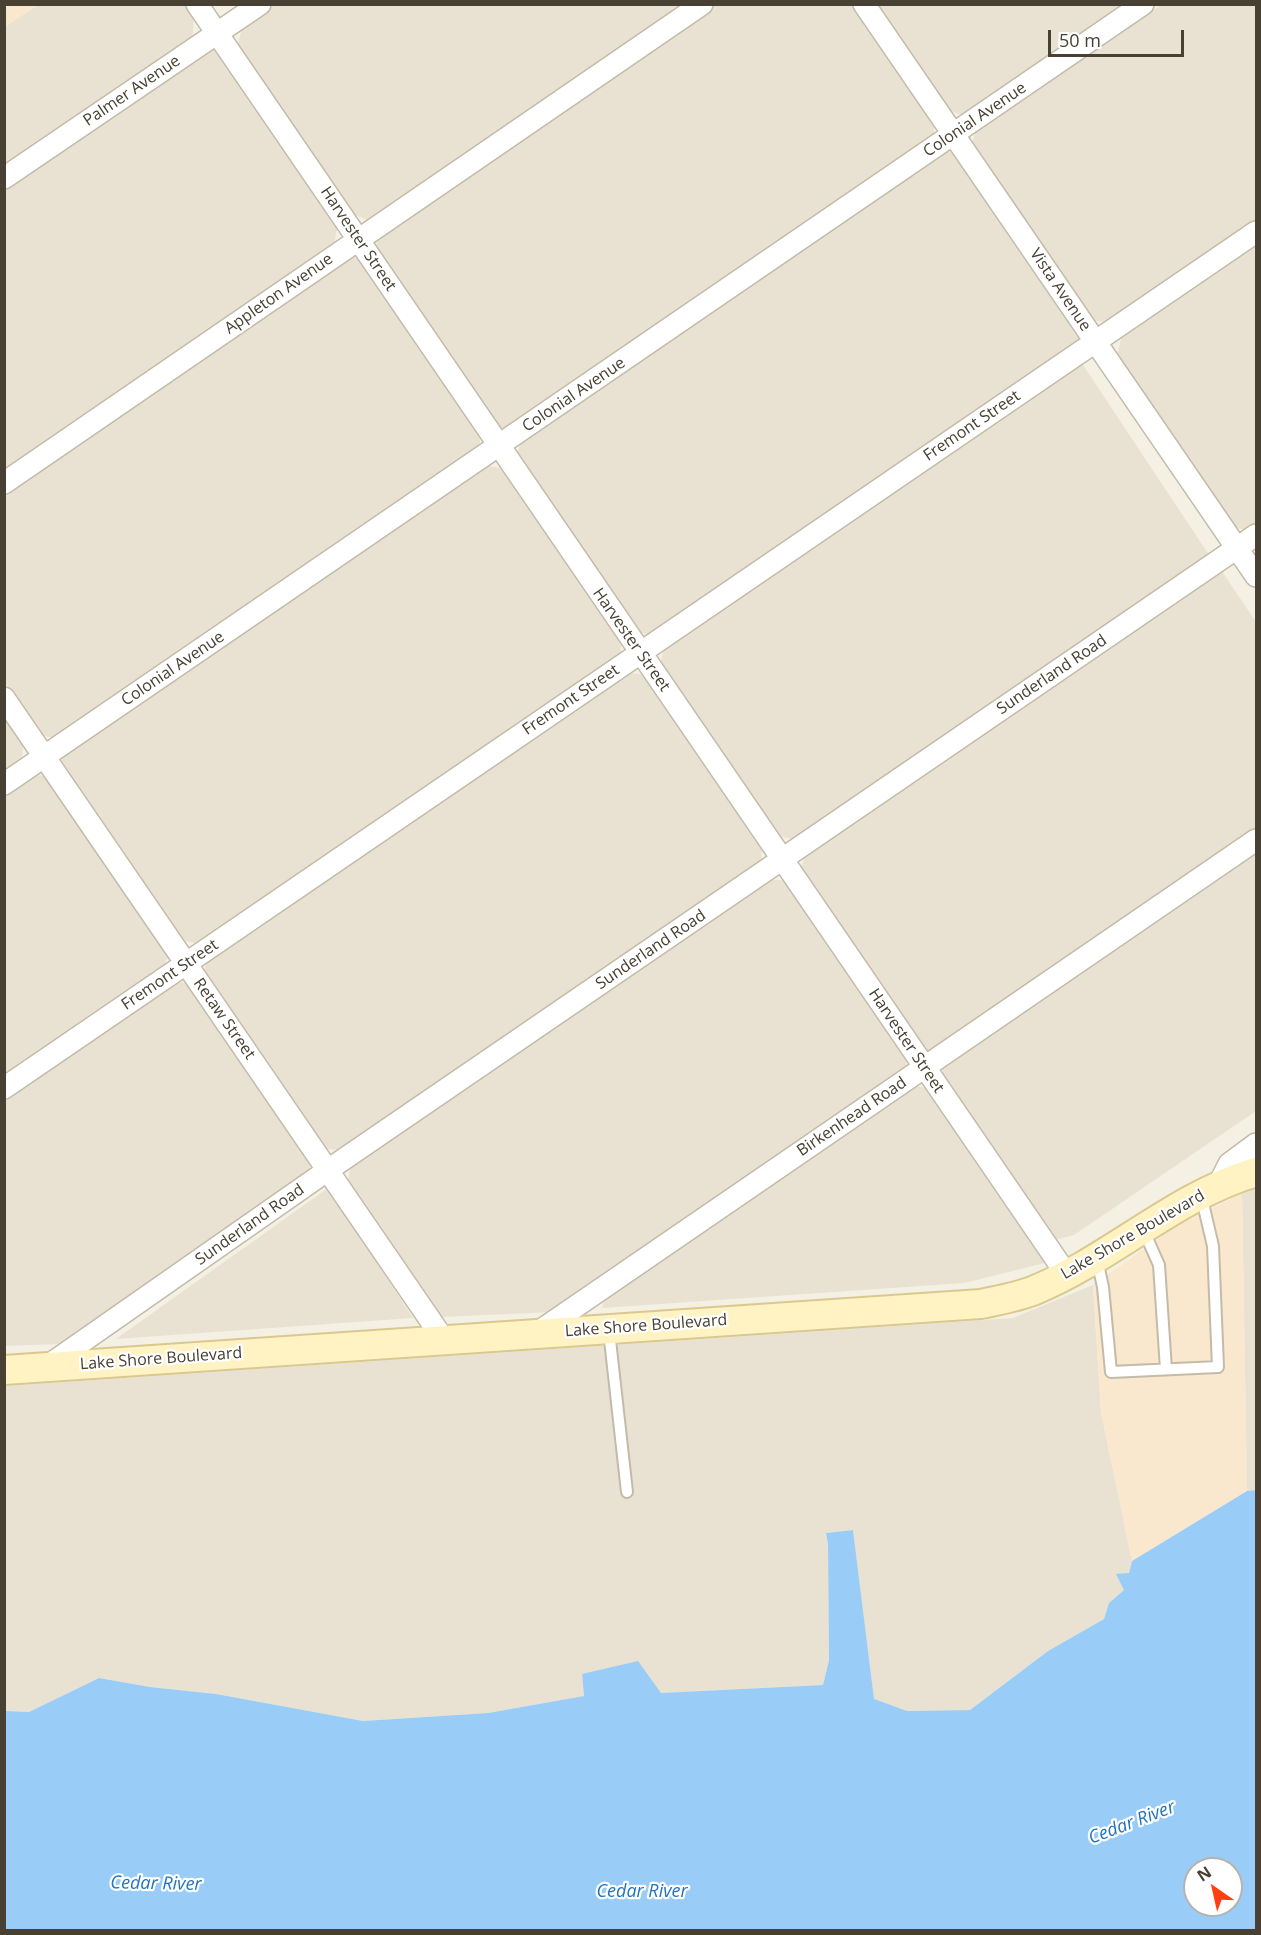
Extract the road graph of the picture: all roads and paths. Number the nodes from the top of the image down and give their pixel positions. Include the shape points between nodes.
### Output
1 (197, 4) edge
2 (260, 4) edge
3 (702, 4) edge
4 (864, 4) edge
5 (1143, 4) edge
6 (217, 34) junction
7 (954, 135) junction
8 (4, 178) edge
9 (1257, 232) edge
10 (358, 239) junction
11 (1096, 342) junction
12 (500, 446) junction
13 (4, 483) edge
14 (1257, 535) edge
15 (1237, 548) junction
16 (1257, 576) edge
17 (640, 652) junction
18 (4, 698) edge
19 (45, 757) junction
20 (4, 784) edge
21 (1257, 840) edge
22 (783, 860) junction
23 (186, 964) junction
24 (924, 1067) junction
25 (4, 1088) edge
26 (1257, 1144) edge
27 (328, 1170) junction
28 (1257, 1172) edge
29 (1209, 1190) junction
30 (1143, 1229) junction
31 (1096, 1257) junction
32 (1066, 1275) junction
33 (609, 1328) junction
34 (537, 1333) junction
35 (444, 1340) junction
36 (46, 1367) junction
37 (1166, 1369) junction
38 (4, 1370) edge
39 (627, 1492) dead end

1 - 6 street, Harvester Street
2 - 6 street, Palmer Avenue
3 - 10 street, Appleton Avenue
4 - 7 street, Vista Avenue
5 - 7 street, Colonial Avenue
6 - 8 street, Palmer Avenue
6 - 10 street, Harvester Street
7 - 11 street, Vista Avenue
7 - 12 street, Colonial Avenue
9 - 11 street, Fremont Street
10 - 12 street, Harvester Street
10 - 13 street, Appleton Avenue
11 - 15 street, Vista Avenue
11 - 17 street, Fremont Street
12 - 17 street, Harvester Street
12 - 19 street, Colonial Avenue
14 - 15 street, Sunderland Road
15 - 16 street, Vista Avenue
15 - 22 street, Sunderland Road
17 - 22 street, Harvester Street
17 - 23 street, Fremont Street
18 - 19 street, Retaw Street
19 - 20 street, Colonial Avenue
19 - 23 street, Retaw Street
21 - 24 street, Birkenhead Road
22 - 24 street, Harvester Street
22 - 27 street, Sunderland Road
23 - 25 street, Fremont Street
23 - 27 street, Retaw Street
24 - 32 street, Harvester Street
24 - 34 street, Birkenhead Road
26 - 29 street via 1229,1164
27 - 35 street, Retaw Street
27 - 36 street, Sunderland Road
28 - 29 street, Lake Shore Boulevard
29 - 30 street, Lake Shore Boulevard
29 - 37 lane via 1218,1367
30 - 31 street, Lake Shore Boulevard
30 - 37 lane via 1159,1265
31 - 32 street, Lake Shore Boulevard
31 - 37 lane via 1103,1287 1111,1372
32 - 33 street, Lake Shore Boulevard via 1011,1298 971,1305
33 - 34 street, Lake Shore Boulevard
33 - 39 lane
34 - 35 street, Lake Shore Boulevard
35 - 36 street, Lake Shore Boulevard
36 - 38 street, Lake Shore Boulevard

